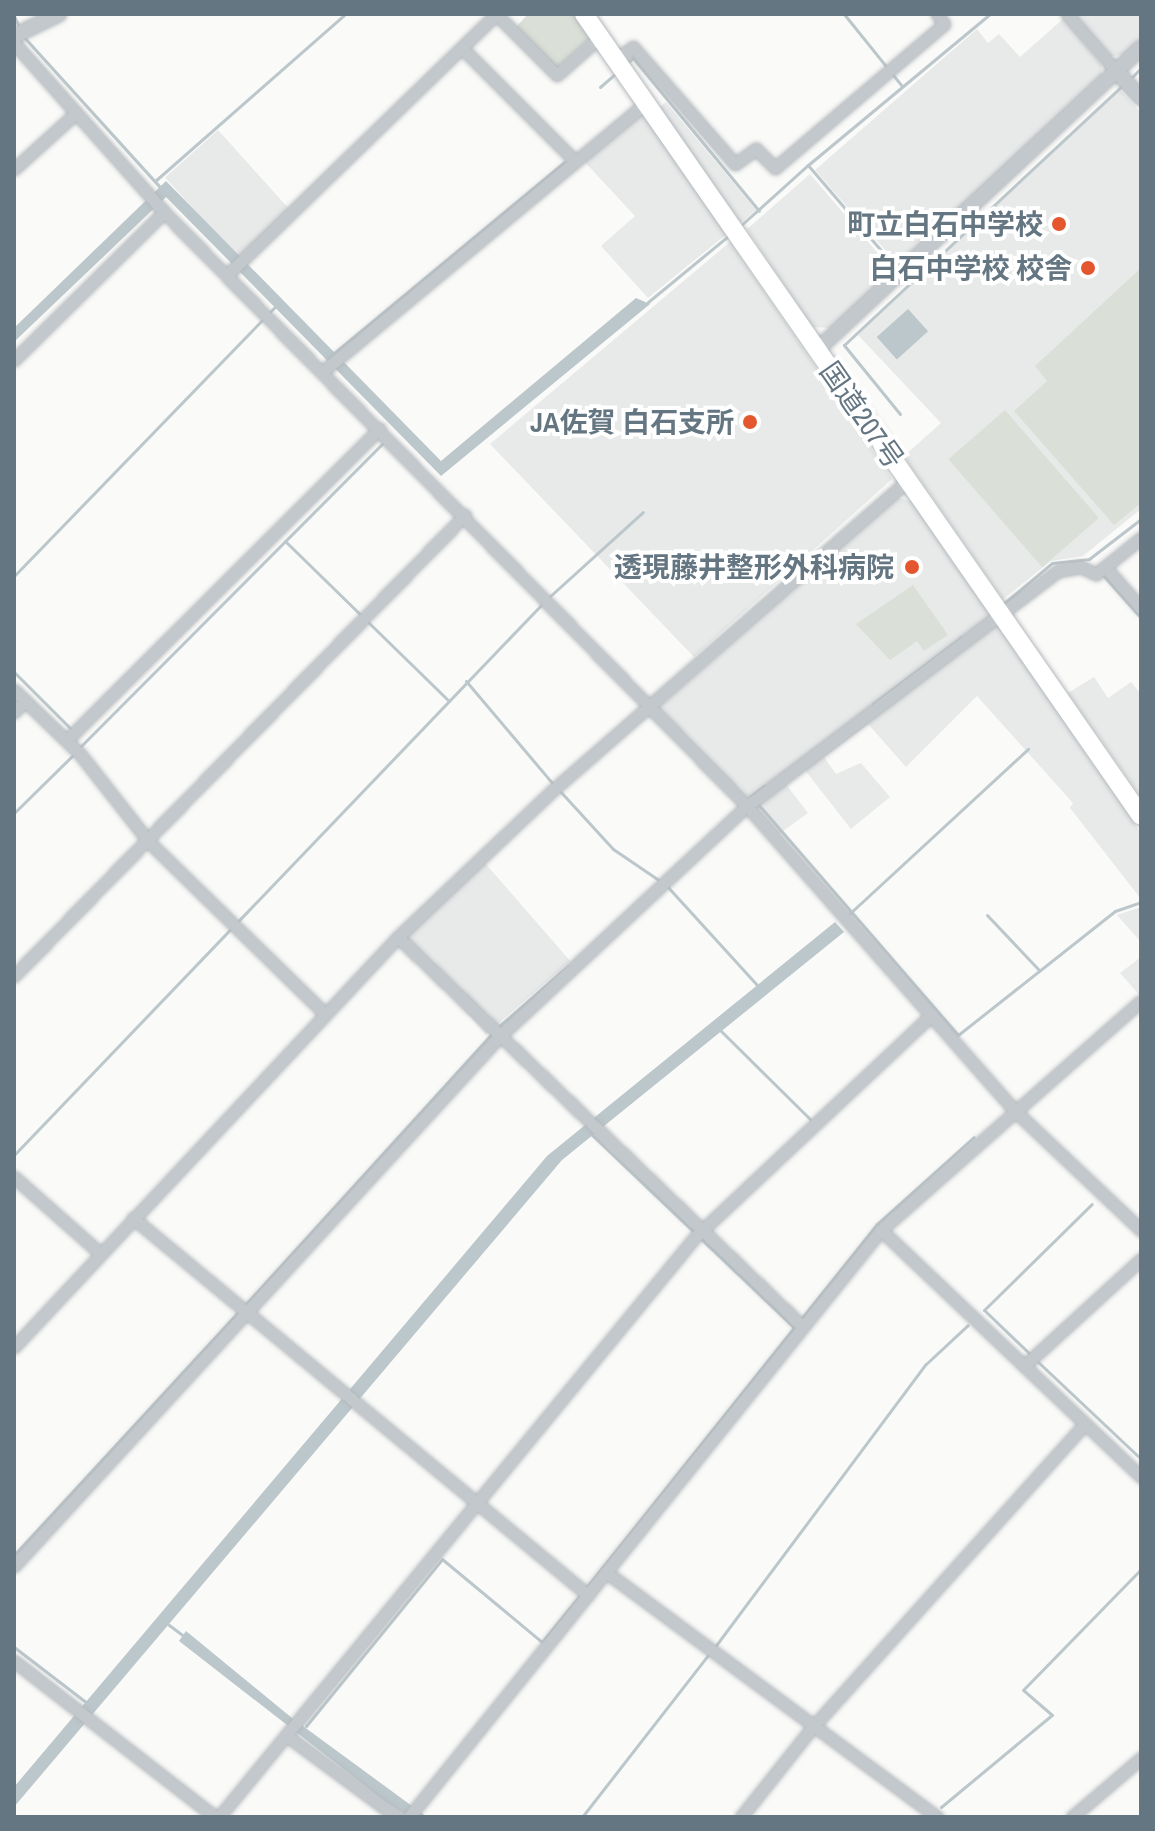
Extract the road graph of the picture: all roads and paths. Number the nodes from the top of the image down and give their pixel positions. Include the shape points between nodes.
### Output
1 (59, 14) edge
2 (496, 14) edge
3 (584, 14) edge
4 (937, 14) edge
5 (1067, 14) edge
6 (18, 36) edge
7 (600, 37) junction
8 (1141, 48) edge
9 (464, 50) junction
10 (619, 64) junction
11 (1123, 78) junction
12 (1141, 98) edge
13 (646, 103) junction
14 (76, 113) junction
15 (575, 161) junction
16 (14, 169) edge
17 (157, 204) junction
18 (231, 272) junction
19 (817, 350) junction
20 (14, 360) edge
21 (325, 369) junction
22 (385, 435) junction
23 (908, 480) junction
24 (465, 515) junction
25 (1141, 538) edge
26 (1101, 570) junction
27 (1141, 608) edge
28 (999, 611) junction
29 (14, 690) edge
30 (25, 701) junction
31 (651, 706) junction
32 (14, 712) edge
33 (74, 741) junction
34 (752, 803) junction
35 (1141, 816) edge
36 (149, 842) junction
37 (398, 937) junction
38 (14, 976) edge
39 (1141, 1001) edge
40 (324, 1013) junction
41 (930, 1016) junction
42 (496, 1033) junction
43 (1014, 1110) junction
44 (14, 1177) edge
45 (133, 1218) junction
46 (881, 1230) junction
47 (1141, 1230) edge
48 (699, 1233) junction
49 (100, 1253) junction
50 (1141, 1259) edge
51 (244, 1309) junction
52 (800, 1324) junction
53 (14, 1347) edge
54 (1030, 1360) junction
55 (1085, 1424) junction
56 (1138, 1467) edge
57 (477, 1503) junction
58 (14, 1566) edge
59 (606, 1572) junction
60 (584, 1592) junction
61 (14, 1661) edge
62 (293, 1727) junction
63 (811, 1729) junction
64 (1141, 1758) edge
65 (413, 1813) edge
66 (217, 1817) edge
67 (397, 1817) edge
68 (741, 1817) edge
69 (937, 1817) edge
70 (1072, 1817) edge

1 - 6 street
2 - 7 street via 557,75
2 - 9 street
3 - 7 highway, 国道207号
4 - 10 street via 944,24 775,168 756,149 735,164 633,47
5 - 11 street
6 - 14 street
7 - 10 highway, 国道207号
8 - 11 street
9 - 15 street
9 - 18 street
10 - 13 highway, 国道207号
11 - 12 street
11 - 19 street
13 - 15 street
13 - 19 highway, 国道207号
14 - 16 street
14 - 17 street
15 - 21 street
17 - 18 street
17 - 20 street
18 - 21 street via 267,316
19 - 23 highway, 国道207号
21 - 22 street
22 - 24 street
22 - 33 street
23 - 28 highway, 国道207号
23 - 31 street
24 - 31 street
24 - 36 street
25 - 26 street
26 - 27 street
26 - 28 street via 1058,571
28 - 34 street
28 - 35 highway, 国道207号
29 - 30 street
30 - 32 street
30 - 33 street
31 - 34 street
31 - 37 street via 556,787
33 - 36 street
34 - 41 street
34 - 42 street via 667,885
36 - 38 street
36 - 40 street via 231,928
37 - 40 street
37 - 42 street
39 - 43 street
40 - 45 street
41 - 43 street
41 - 48 street
42 - 48 street
42 - 51 street
43 - 46 street
43 - 47 street
44 - 49 street
45 - 49 street
45 - 51 street
46 - 52 street
46 - 54 street
48 - 52 street
48 - 57 street
49 - 53 street
50 - 54 street
51 - 57 street
51 - 58 street
52 - 59 street
54 - 55 street
55 - 56 street
55 - 63 street
57 - 60 street
57 - 62 street
59 - 60 street
59 - 63 street
60 - 65 street
61 - 66 street
62 - 66 street
62 - 67 street
63 - 68 street
63 - 69 street
64 - 70 street

